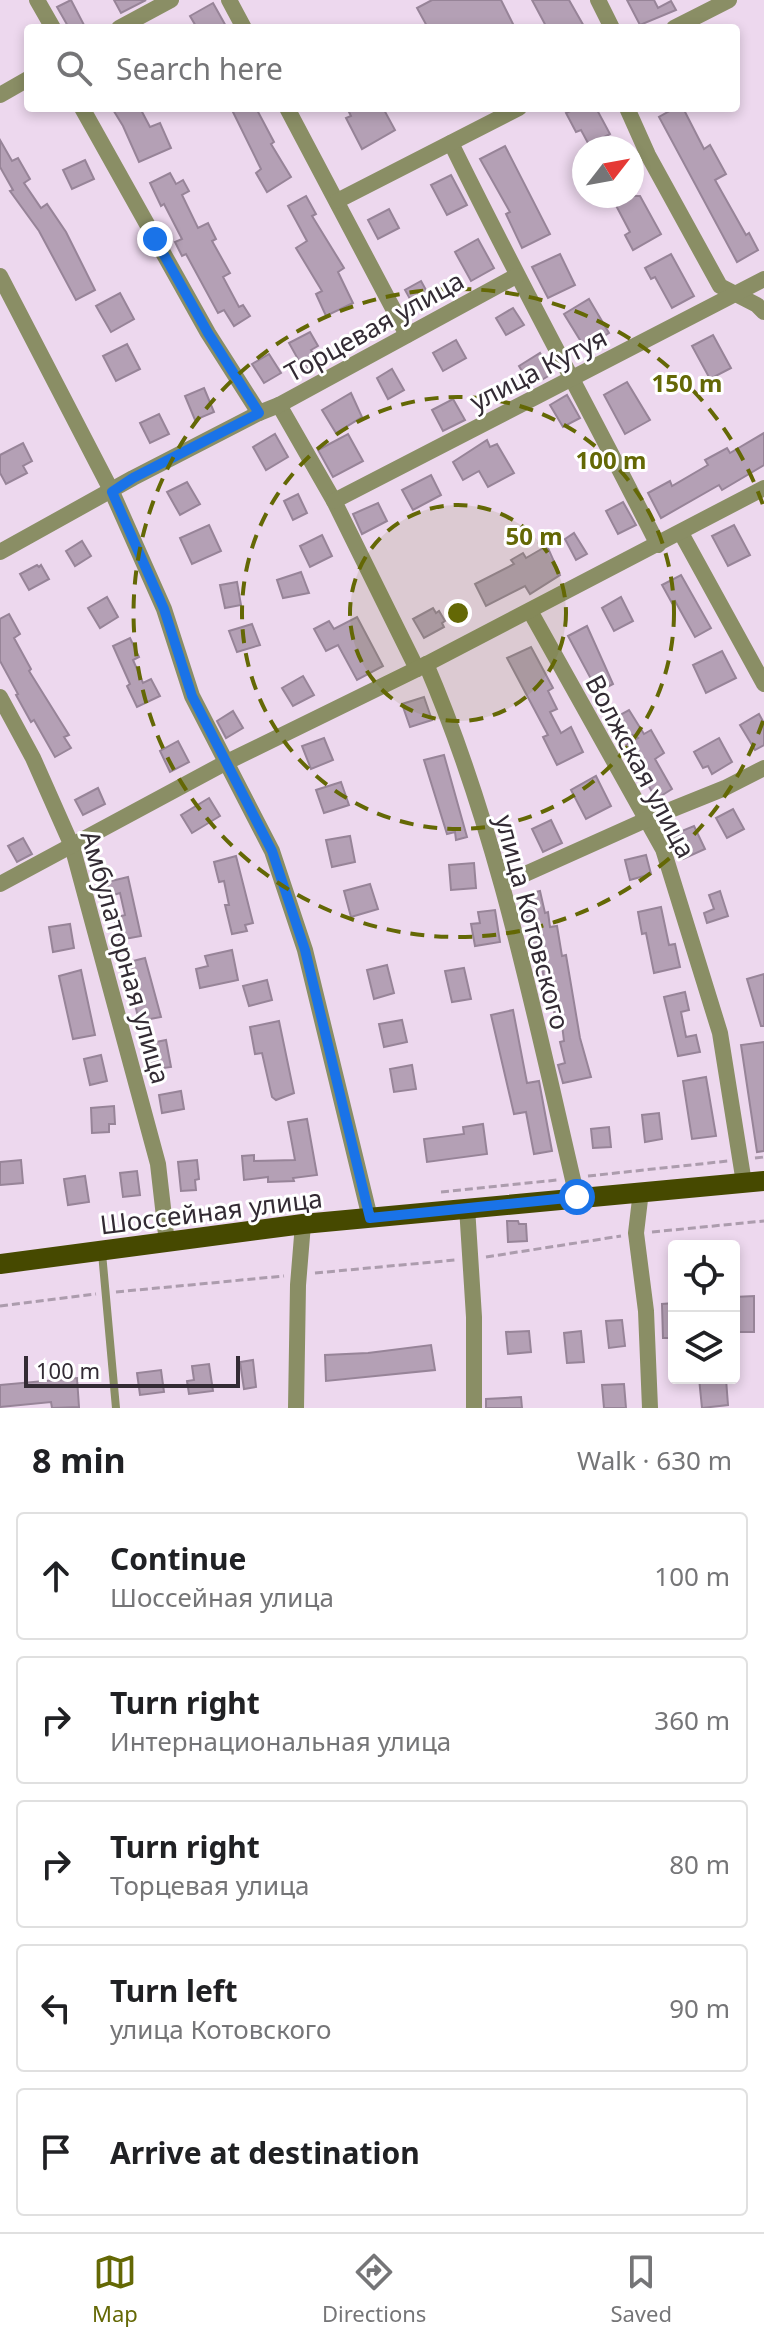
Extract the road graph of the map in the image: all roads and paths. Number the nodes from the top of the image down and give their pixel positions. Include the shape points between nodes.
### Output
1 (37, 0) edge
2 (171, 0) edge
3 (229, 0) edge
4 (598, 0) edge
5 (729, 0) edge
6 (51, 24) edge
7 (126, 24) edge
8 (242, 24) edge
9 (610, 24) edge
10 (682, 24) edge
11 (24, 81) edge
12 (0, 95) edge
13 (84, 112) edge
14 (289, 112) edge
15 (511, 112) edge
16 (629, 112) edge
17 (451, 143) junction
18 (337, 201) junction
19 (0, 276) edge
20 (516, 276) junction
21 (764, 279) edge
22 (735, 294) junction
23 (764, 312) edge
24 (407, 335) junction
25 (573, 378) junction
26 (279, 405) junction
27 (259, 413) junction
28 (764, 488) edge
29 (112, 492) junction
30 (334, 501) junction
31 (681, 533) junction
32 (658, 545) junction
33 (0, 552) edge
34 (530, 611) junction
35 (421, 666) junction
36 (764, 684) edge
37 (0, 697) edge
38 (225, 763) junction
39 (764, 768) edge
40 (648, 819) junction
41 (72, 846) junction
42 (0, 884) edge
43 (503, 884) junction
44 (754, 1182) edge
45 (641, 1191) junction
46 (577, 1197) junction
47 (467, 1207) junction
48 (370, 1218) junction
49 (764, 1221) edge
50 (303, 1224) junction
51 (636, 1233) junction
52 (167, 1243) junction
53 (102, 1252) junction
54 (472, 1259) junction
55 (0, 1264) edge
56 (299, 1274) junction
57 (104, 1293) junction
58 (0, 1306) edge
59 (116, 1408) edge
60 (296, 1408) edge
61 (474, 1408) edge
62 (650, 1408) edge

1 - 6 street
2 - 7 street
3 - 8 street
4 - 9 street
5 - 10 street
11 - 12 street
13 - 27 street
14 - 18 street
15 - 17 street
16 - 22 street via 720,286
17 - 18 street
17 - 20 street
18 - 24 street
19 - 29 street
20 - 24 street, Торцевая улица
20 - 25 street
21 - 22 street, улица Кутуя
22 - 23 street
22 - 25 street, улица Кутуя
24 - 26 street, Торцевая улица
25 - 30 street, улица Кутуя
25 - 32 street
26 - 27 street, Торцевая улица
26 - 30 street, улица Котовского
27 - 29 street, Торцевая улица
28 - 31 street
29 - 33 street, Торцевая улица
29 - 38 street via 164,609 192,696
30 - 35 street, улица Котовского
31 - 32 street
31 - 36 street
32 - 34 street
34 - 35 street
34 - 40 street, Волжская улица
35 - 38 street
35 - 43 street, улица Котовского via 449,718
37 - 41 street, Амбулаторная улица
38 - 41 street
38 - 48 street via 272,851 305,950
39 - 40 street
40 - 43 street
40 - 44 street, Волжская улица via 663,849 720,1033
41 - 42 street
41 - 52 street, Амбулаторная улица via 158,1164
43 - 46 street, улица Котовского
44 - 45 main road, Шоссейная улица
45 - 46 main road, Шоссейная улица
45 - 51 street
46 - 47 main road, Шоссейная улица
47 - 48 main road, Шоссейная улица
47 - 54 street
48 - 50 main road, Шоссейная улица
49 - 51 path
50 - 52 main road, Шоссейная улица
50 - 56 street
51 - 54 path
51 - 62 street
52 - 53 main road, Шоссейная улица
53 - 55 main road, Шоссейная улица
53 - 57 lane
54 - 56 path
54 - 61 street
56 - 57 path
56 - 60 street
57 - 58 path
57 - 59 lane

